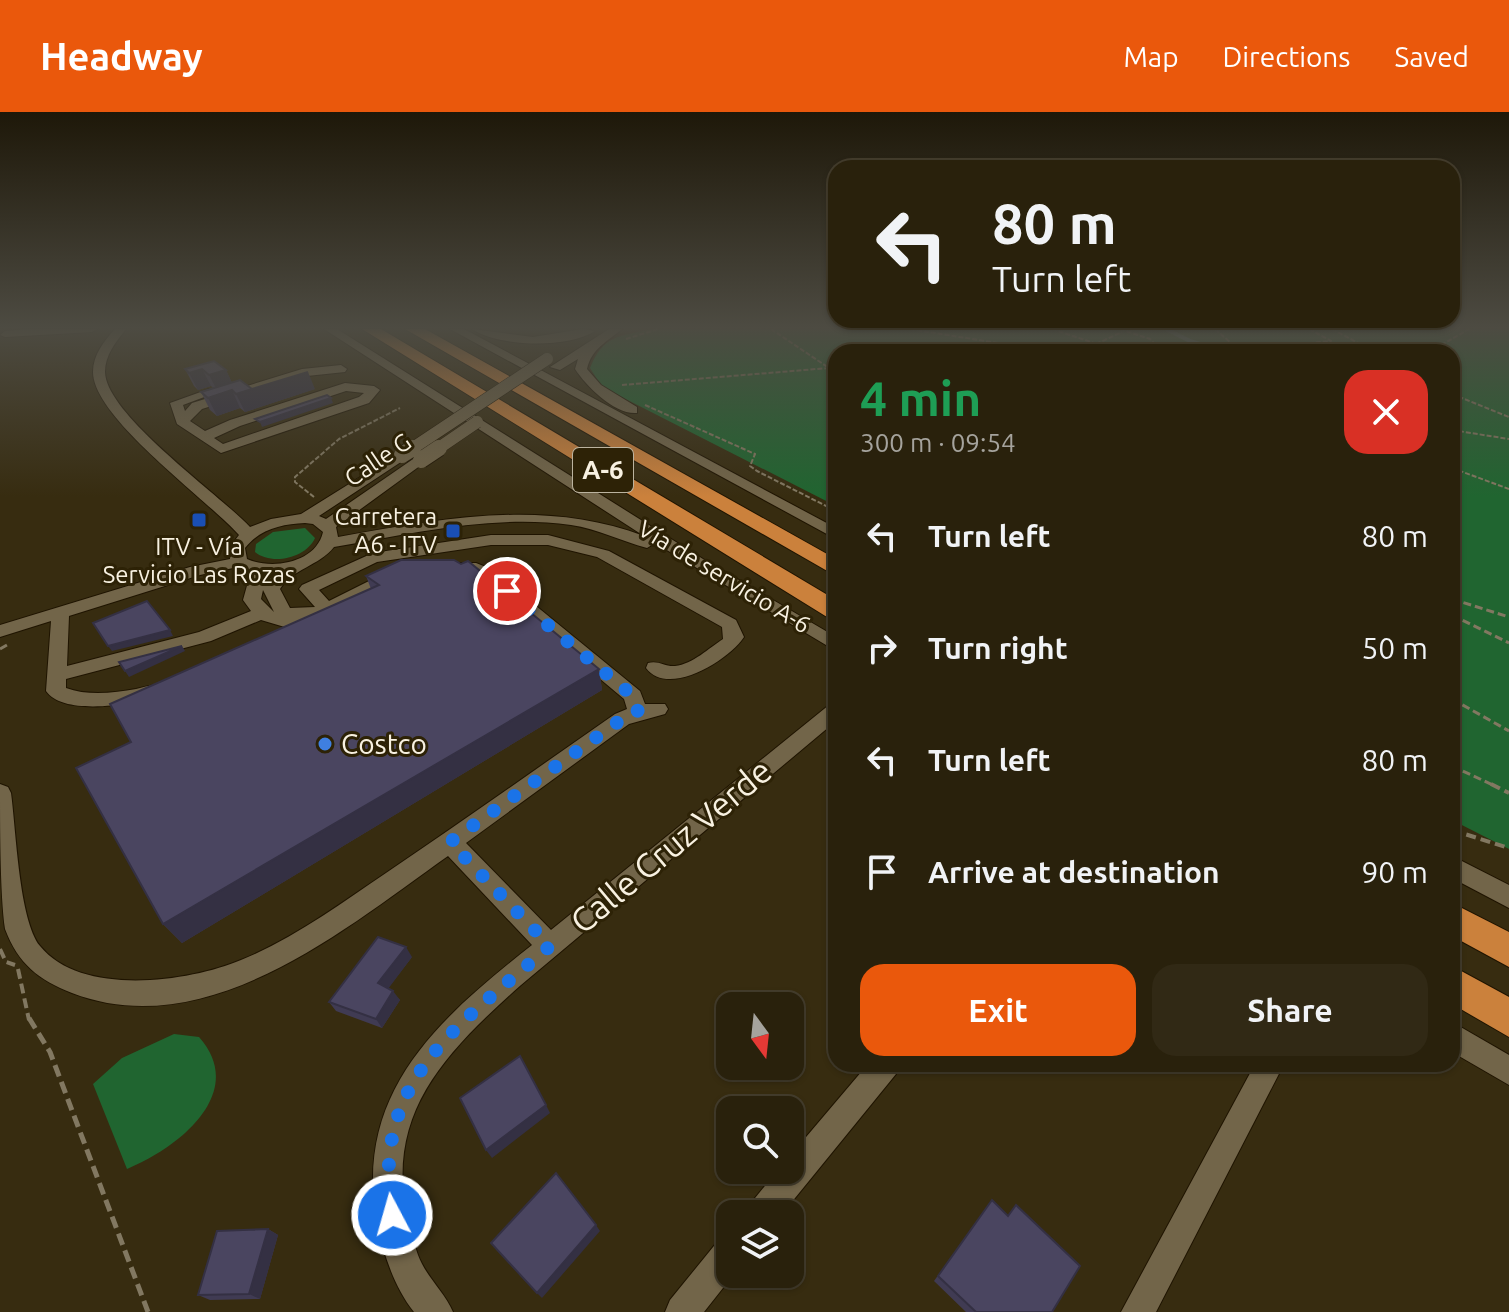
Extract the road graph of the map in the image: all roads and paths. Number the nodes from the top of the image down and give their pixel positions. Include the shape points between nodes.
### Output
1 (101, 385) edge
2 (264, 385) edge
3 (396, 385) edge
4 (403, 385) edge
5 (416, 385) edge
6 (463, 385) edge
7 (508, 385) edge
8 (512, 385) edge
9 (520, 385) edge
10 (530, 385) edge
11 (559, 385) edge
12 (594, 385) edge
13 (616, 385) edge
14 (374, 390) junction
15 (624, 392) dead end
16 (1460, 397) edge
17 (445, 404) junction
18 (645, 405) dead end
19 (400, 408) dead end
20 (554, 409) junction
21 (1509, 418) edge
22 (1460, 431) edge
23 (204, 437) junction
24 (1509, 439) edge
25 (1460, 471) edge
26 (1509, 489) edge
27 (320, 501) dead end
28 (828, 507) edge
29 (305, 518) junction
30 (828, 521) edge
31 (328, 525) junction
32 (828, 530) edge
33 (248, 535) junction
34 (329, 543) junction
35 (241, 561) junction
36 (299, 563) junction
37 (697, 563) junction
38 (828, 564) edge
39 (1460, 602) edge
40 (828, 606) edge
41 (325, 607) junction
42 (60, 613) junction
43 (262, 613) junction
44 (1509, 617) edge
45 (1460, 619) edge
46 (289, 623) junction
47 (3, 639) edge
48 (828, 640) edge
49 (272, 641) edge
50 (1509, 643) edge
51 (0, 649) edge
52 (655, 668) dead end
53 (57, 675) junction
54 (175, 683) edge
55 (1460, 703) edge
56 (828, 717) edge
57 (1509, 731) edge
58 (1460, 770) edge
59 (0, 793) edge
60 (1509, 793) edge
61 (1460, 833) edge
62 (450, 842) junction
63 (1509, 848) edge
64 (1460, 859) edge
65 (1460, 870) edge
66 (1509, 886) edge
67 (1509, 897) edge
68 (1460, 916) edge
69 (1460, 923) edge
70 (1509, 940) edge
71 (550, 946) junction
72 (1509, 951) edge
73 (14, 953) edge
74 (1460, 988) edge
75 (1509, 1018) edge
76 (1460, 1041) edge
77 (1509, 1071) edge
78 (879, 1072) edge
79 (1266, 1072) edge
80 (774, 1200) edge
81 (716, 1270) edge
82 (148, 1312) edge
83 (436, 1312) edge
84 (682, 1312) edge
85 (1138, 1312) edge

1 - 33 street via 178,473
2 - 23 street via 197,406 182,421
3 - 14 street
4 - 17 street
5 - 17 street, Vía de servicio A-6
6 - 40 highway, A-6
7 - 29 street, Calle G, bridge
8 - 20 highway, A-6
9 - 20 highway
10 - 31 street, Calle G, bridge
11 - 32 street
12 - 30 street
13 - 15 path
14 - 23 street via 345,387
14 - 23 street via 364,400 221,449
16 - 21 path
17 - 37 street, Vía de servicio A-6
18 - 28 path via 692,429 743,446 755,454 750,466
19 - 27 path via 339,439 295,477
20 - 38 highway, A-6
22 - 24 path
25 - 26 path
29 - 31 street
29 - 33 street via 281,520
31 - 34 street
33 - 35 street via 237,548
34 - 36 street
34 - 37 street via 470,522 566,519 597,524
35 - 36 street via 271,569
35 - 42 street
35 - 43 street via 256,582 252,600
36 - 41 street via 271,589 283,612 302,614
37 - 48 street, Vía de servicio A-6
39 - 44 path
41 - 46 street
41 - 52 street via 308,589 373,558 491,540 567,542 603,554 734,630 730,643 684,671 664,673
41 - 62 street via 413,568 476,568 648,711 622,719
42 - 47 street
42 - 53 street
43 - 46 street
43 - 53 street via 205,637
45 - 50 path
46 - 49 street
47 - 51 path
53 - 54 street via 56,691 79,699 149,694
55 - 57 path
56 - 71 street, Calle Cruz Verde
58 - 60 path
59 - 73 street
61 - 63 path
62 - 71 street
62 - 73 street via 285,953 219,980 176,989 105,990 77,984
64 - 66 street
65 - 67 street
68 - 70 highway
69 - 72 highway
71 - 83 street, Calle Cruz Verde via 426,1060 406,1093 396,1124 388,1162 396,1236 412,1281
73 - 82 path via 29,1020 50,1052
74 - 75 highway
76 - 77 street
78 - 80 street
79 - 85 street
81 - 84 street

